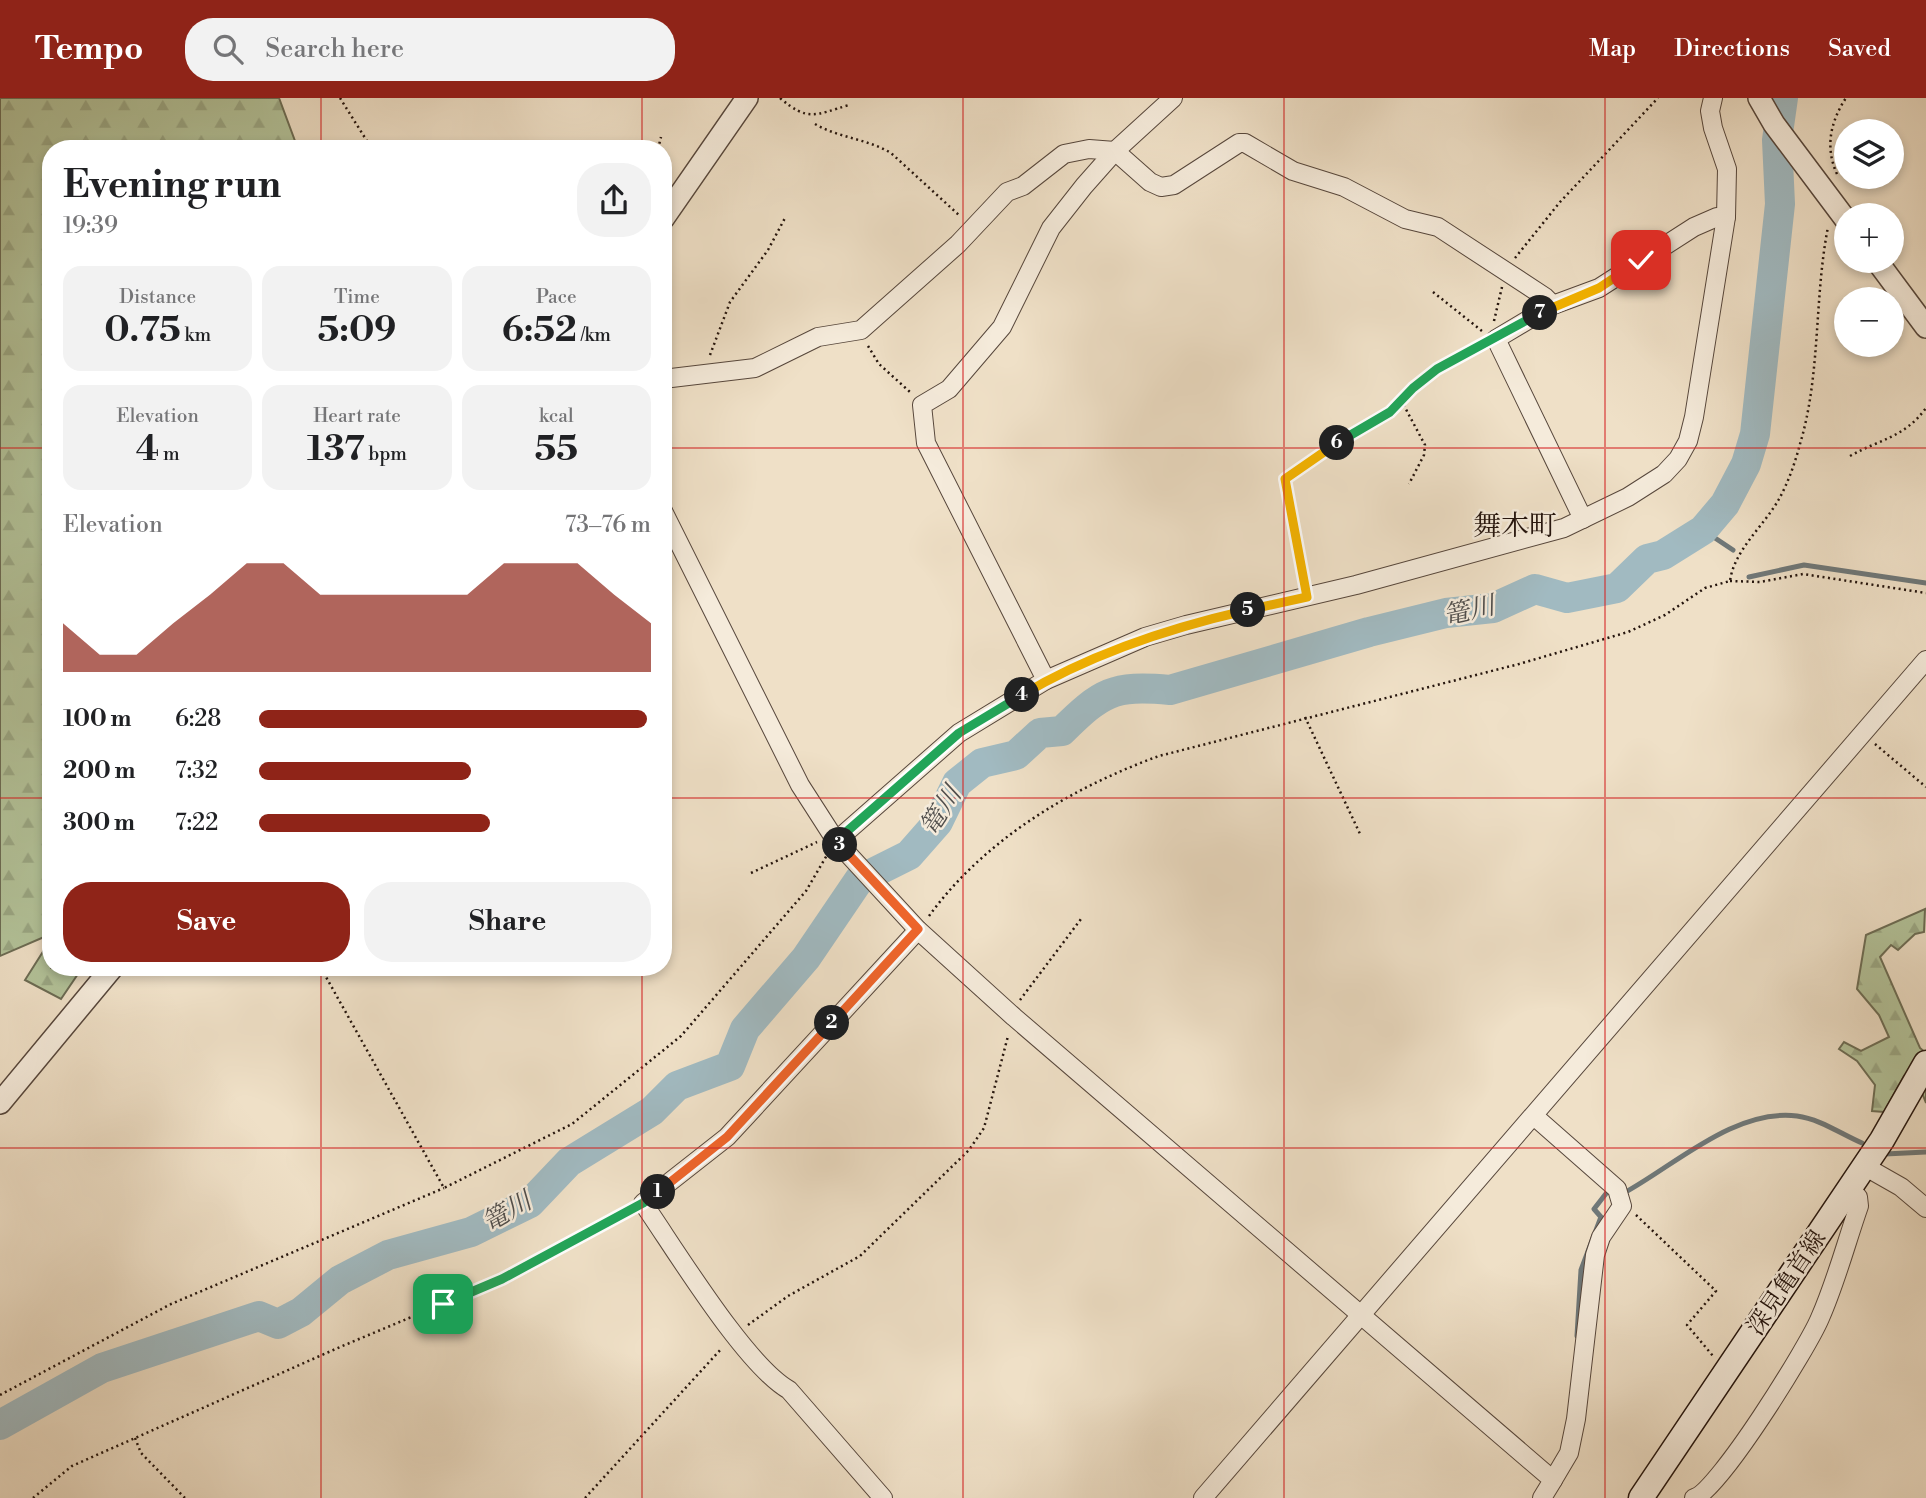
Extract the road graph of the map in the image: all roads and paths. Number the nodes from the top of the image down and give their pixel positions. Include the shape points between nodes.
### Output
1 (340, 98) edge
2 (747, 98) edge
3 (780, 98) edge
4 (1173, 98) edge
5 (1658, 98) edge
6 (1713, 98) edge
7 (1759, 98) edge
8 (1846, 98) edge
9 (849, 105) dead end
10 (815, 124) dead end
11 (661, 137) dead end
12 (366, 140) edge
13 (660, 140) edge
14 (1115, 151) junction
15 (1830, 183) junction
16 (1837, 203) edge
17 (672, 206) edge
18 (1834, 212) edge
19 (1726, 217) junction
20 (785, 218) dead end
21 (973, 227) junction
22 (1506, 273) junction
23 (1886, 273) edge
24 (1433, 292) dead end
25 (1553, 305) junction
26 (1926, 327) edge
27 (860, 330) junction
28 (1494, 339) junction
29 (704, 372) junction
30 (672, 377) edge
31 (1401, 400) junction
32 (922, 405) junction
33 (1926, 408) edge
34 (1850, 456) dead end
35 (1409, 484) dead end
36 (1583, 519) junction
37 (672, 529) edge
38 (1730, 581) junction
39 (1926, 593) edge
40 (1307, 597) junction
41 (1926, 660) edge
42 (1046, 680) junction
43 (1305, 717) junction
44 (1862, 733) junction
45 (1926, 787) edge
46 (832, 836) junction
47 (1361, 836) dead end
48 (751, 873) dead end
49 (1081, 919) dead end
50 (916, 926) junction
51 (105, 976) edge
52 (325, 976) edge
53 (1013, 1015) junction
54 (1926, 1063) edge
55 (0, 1103) edge
56 (1534, 1116) junction
57 (1864, 1166) junction
58 (444, 1188) junction
59 (1850, 1189) junction
60 (1620, 1198) junction
61 (643, 1203) junction
62 (1926, 1208) edge
63 (1360, 1315) junction
64 (735, 1334) junction
65 (1728, 1370) junction
66 (0, 1395) edge
67 (135, 1438) junction
68 (1552, 1480) junction
69 (33, 1498) edge
70 (185, 1498) edge
71 (585, 1498) edge
72 (883, 1498) edge
73 (1203, 1498) edge
74 (1542, 1498) edge
75 (1641, 1498) edge
76 (1695, 1498) edge

1 - 12 path
2 - 17 street
3 - 9 path via 799,114 810,116
4 - 14 street
5 - 22 path via 1560,202
6 - 19 street via 1713,128 1727,169
7 - 15 street
8 - 15 path via 1830,135
10 - 21 path via 891,153
11 - 13 path
14 - 21 street via 1064,154 1023,186 1007,192
14 - 22 street via 1161,187 1174,185 1245,143 1293,171 1344,187 1405,219 1438,227
14 - 32 street via 1052,228 1002,327 955,384
15 - 16 street
18 - 38 path via 1830,211 1822,256 1820,317 1801,442 1779,500 1732,567
19 - 25 street via 1694,228 1599,288
19 - 36 street via 1688,441 1678,459 1647,486
20 - 29 path via 730,302
21 - 27 street
22 - 25 street
22 - 28 path
23 - 26 street
24 - 28 path
25 - 28 street
27 - 29 street via 818,337 766,366
27 - 32 path via 879,364
28 - 31 path via 1437,369
28 - 36 street
29 - 30 street
31 - 35 path via 1425,445
31 - 40 path via 1390,412 1285,479
32 - 42 street via 926,443
33 - 34 path via 1900,435
36 - 40 street
37 - 46 street via 800,785
38 - 39 path via 1760,582 1803,574
38 - 43 path via 1705,588 1665,615 1628,632
40 - 42 street via 1145,637
41 - 44 street
42 - 46 street via 959,733
43 - 47 path
43 - 50 path via 1159,756 1072,793 1044,809 982,860
44 - 45 path
44 - 56 street
46 - 48 path
46 - 50 street
46 - 58 path via 806,891 681,1036 572,1124
49 - 53 path
50 - 53 street
50 - 61 street via 727,1137
51 - 55 street
52 - 58 path
53 - 63 street
53 - 64 path via 984,1128 970,1150 860,1256 788,1296
54 - 57 main road, 深見亀首線
56 - 60 street
56 - 63 street
57 - 59 main road, 深見亀首線
57 - 62 street
58 - 66 path via 171,1304
59 - 65 main road, 深見亀首線
59 - 76 street via 1858,1197 1858,1206 1820,1320 1745,1440 1707,1493
60 - 65 path via 1716,1291 1687,1325
60 - 68 street via 1595,1255 1576,1419 1569,1453
61 - 64 street
61 - 67 path via 502,1279
63 - 68 street
63 - 73 street
64 - 71 path
64 - 72 street
65 - 75 main road, 深見亀首線
67 - 69 path via 72,1466
67 - 70 path via 141,1453
68 - 74 street

